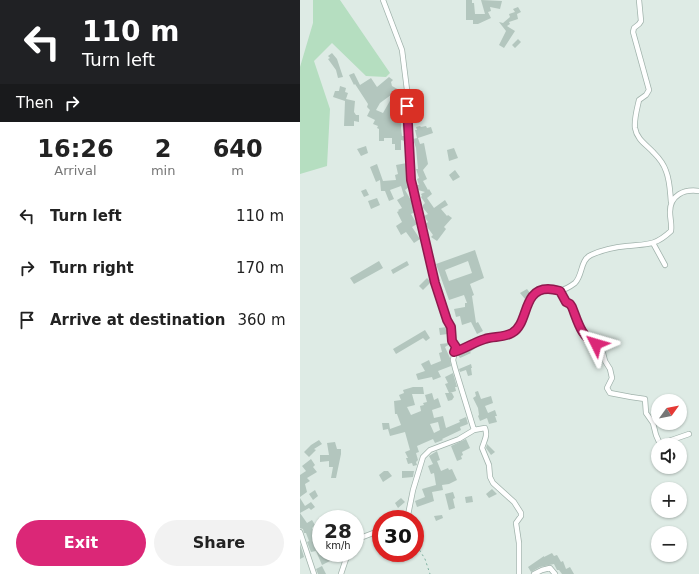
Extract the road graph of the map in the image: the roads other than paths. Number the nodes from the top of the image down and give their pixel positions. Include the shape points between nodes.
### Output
1 (383, 0) edge
2 (639, 0) edge
3 (699, 191) edge
4 (671, 204) junction
5 (653, 243) junction
6 (665, 265) dead end
7 (560, 291) junction
8 (454, 352) junction
9 (474, 430) junction
10 (690, 434) dead end
11 (658, 438) edge
12 (681, 438) edge
13 (409, 510) edge
14 (300, 532) edge
15 (345, 562) edge
16 (314, 574) edge
17 (341, 574) edge
18 (519, 574) edge
19 (534, 574) edge
20 (555, 574) edge

1 - 8 street via 402,50 407,90 411,180 435,283 456,347
2 - 4 street via 641,21 633,32 649,90 639,100 636,130 638,137 654,152 667,172
3 - 4 street via 682,192 674,197
4 - 5 street via 671,231
5 - 6 street
5 - 7 street via 617,247 588,257 584,261 579,279
7 - 8 street via 549,288 533,295 517,330 511,334 485,339
7 - 11 street via 572,307 583,333 603,353 612,379 607,388 609,392 644,398 646,413 653,423
8 - 9 street via 455,368
9 - 13 street via 430,450 423,457
9 - 18 street via 485,428 486,437 482,448 489,465 490,476 493,483 514,502 521,513 516,523
10 - 12 street
14 - 16 street
15 - 17 street
19 - 20 street via 550,568

